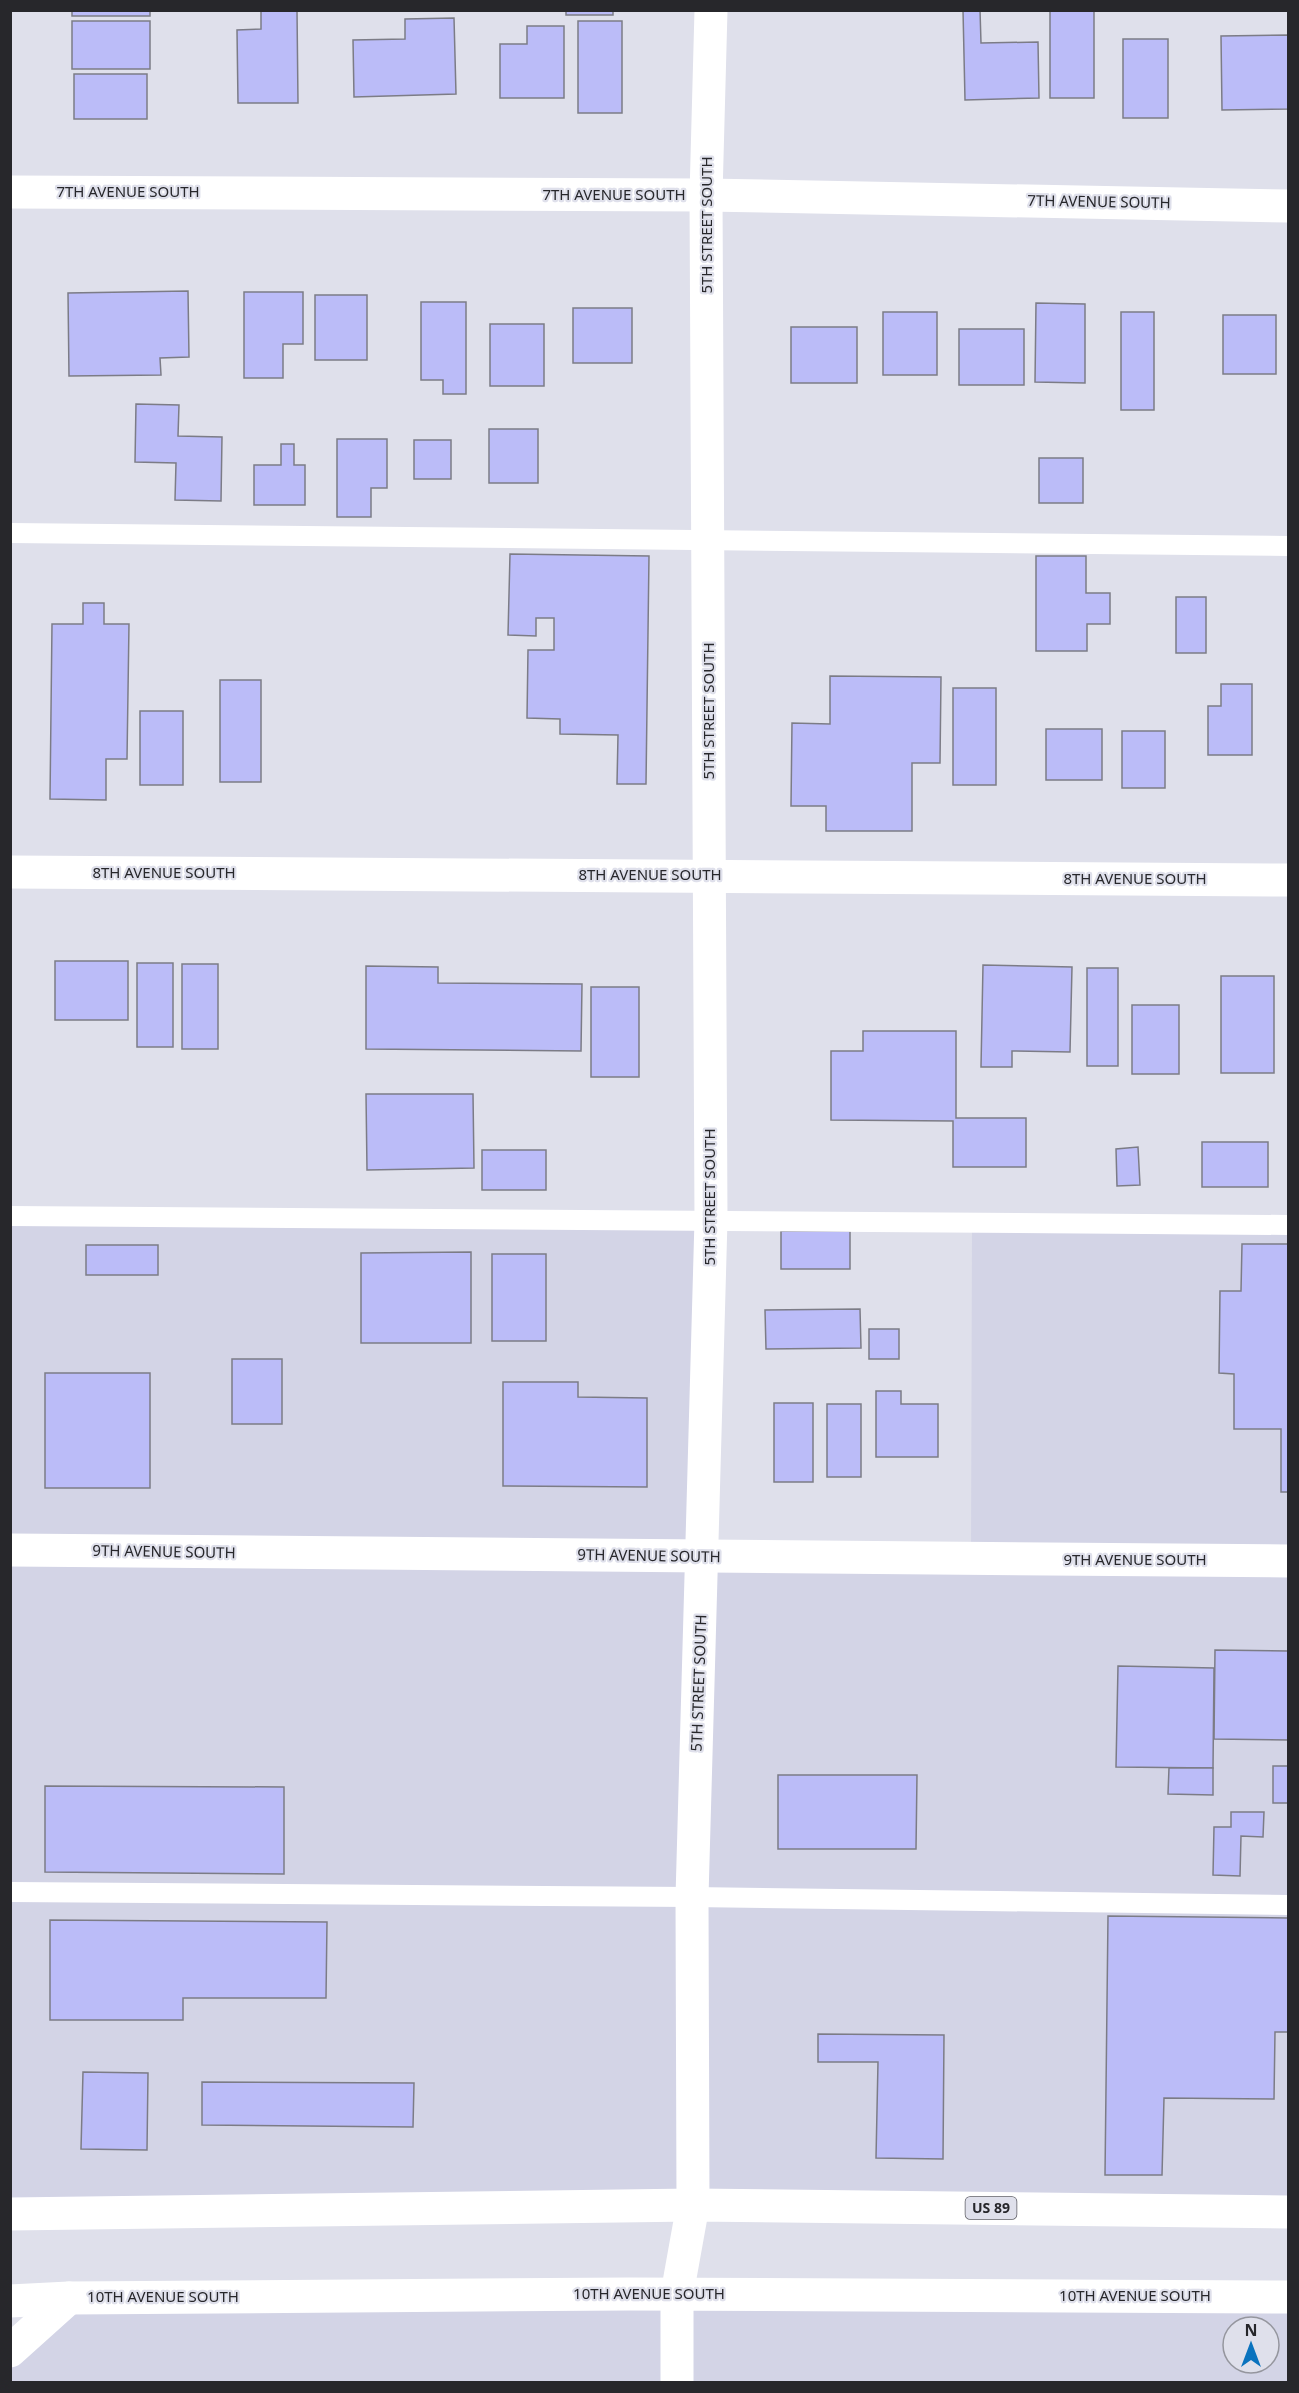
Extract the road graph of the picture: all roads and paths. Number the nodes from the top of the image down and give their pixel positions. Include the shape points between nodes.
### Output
1 (711, 10) edge
2 (10, 192) edge
3 (706, 195) junction
4 (1288, 206) edge
5 (10, 533) edge
6 (708, 540) junction
7 (1288, 546) edge
8 (10, 872) edge
9 (710, 876) junction
10 (1288, 880) edge
11 (10, 1216) edge
12 (711, 1220) junction
13 (1288, 1225) edge
14 (10, 1550) edge
15 (703, 1557) junction
16 (1288, 1561) edge
17 (10, 1892) edge
18 (692, 1897) junction
19 (1288, 1905) edge
20 (693, 2205) junction
21 (1288, 2212) edge
22 (10, 2214) edge
23 (677, 2294) junction
24 (1288, 2297) edge
25 (69, 2298) junction
26 (10, 2301) edge
27 (10, 2351) edge
28 (677, 2382) edge

1 - 3 main road, 5TH STREET SOUTH
2 - 3 main road, 7TH AVENUE SOUTH
3 - 4 main road, 7TH AVENUE SOUTH
3 - 6 main road, 5TH STREET SOUTH
5 - 6 lane
6 - 7 lane
6 - 9 main road, 5TH STREET SOUTH
8 - 9 main road, 8TH AVENUE SOUTH
9 - 10 main road, 8TH AVENUE SOUTH
9 - 12 main road, 5TH STREET SOUTH
11 - 12 lane
12 - 13 lane
12 - 15 main road, 5TH STREET SOUTH
14 - 15 main road, 9TH AVENUE SOUTH
15 - 16 main road, 9TH AVENUE SOUTH
15 - 18 main road, 5TH STREET SOUTH
17 - 18 lane
18 - 19 lane
18 - 20 main road, 5TH STREET SOUTH
20 - 21 main road, US 89
20 - 22 main road
20 - 23 main road, 5TH STREET SOUTH
23 - 24 main road, 10TH AVENUE SOUTH
23 - 25 main road, 10TH AVENUE SOUTH
23 - 28 main road, 5TH STREET SOUTH
25 - 26 main road, 10TH AVENUE SOUTH
25 - 27 main road

